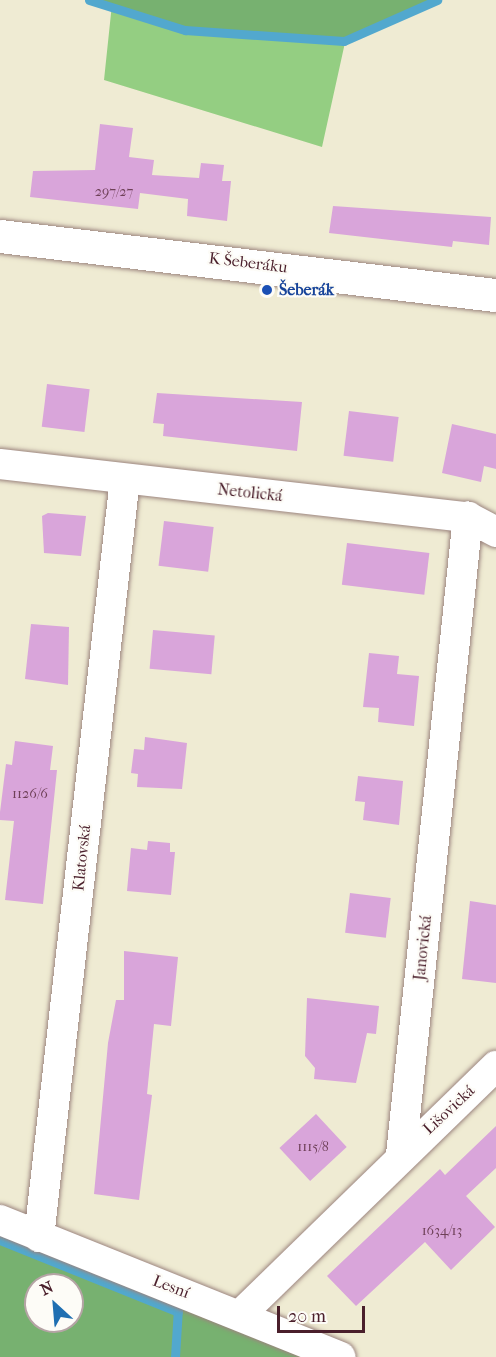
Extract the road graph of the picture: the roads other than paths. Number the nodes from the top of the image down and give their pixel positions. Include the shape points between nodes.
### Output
1 (0, 236) edge
2 (496, 295) edge
3 (0, 464) edge
4 (125, 479) junction
5 (468, 517) junction
6 (496, 532) edge
7 (496, 1066) edge
8 (401, 1155) junction
9 (0, 1220) edge
10 (39, 1237) junction
11 (241, 1314) junction
12 (341, 1357) edge

1 - 2 street, K Šeberáku
3 - 4 street, Netolická
4 - 5 street, Netolická
4 - 10 street, Klatovská
5 - 6 street, Netolická
5 - 8 street, Janovická
7 - 8 street, Lišovická
8 - 11 street
9 - 10 street, Lesní
10 - 11 street, Lesní
11 - 12 street, Lesní

